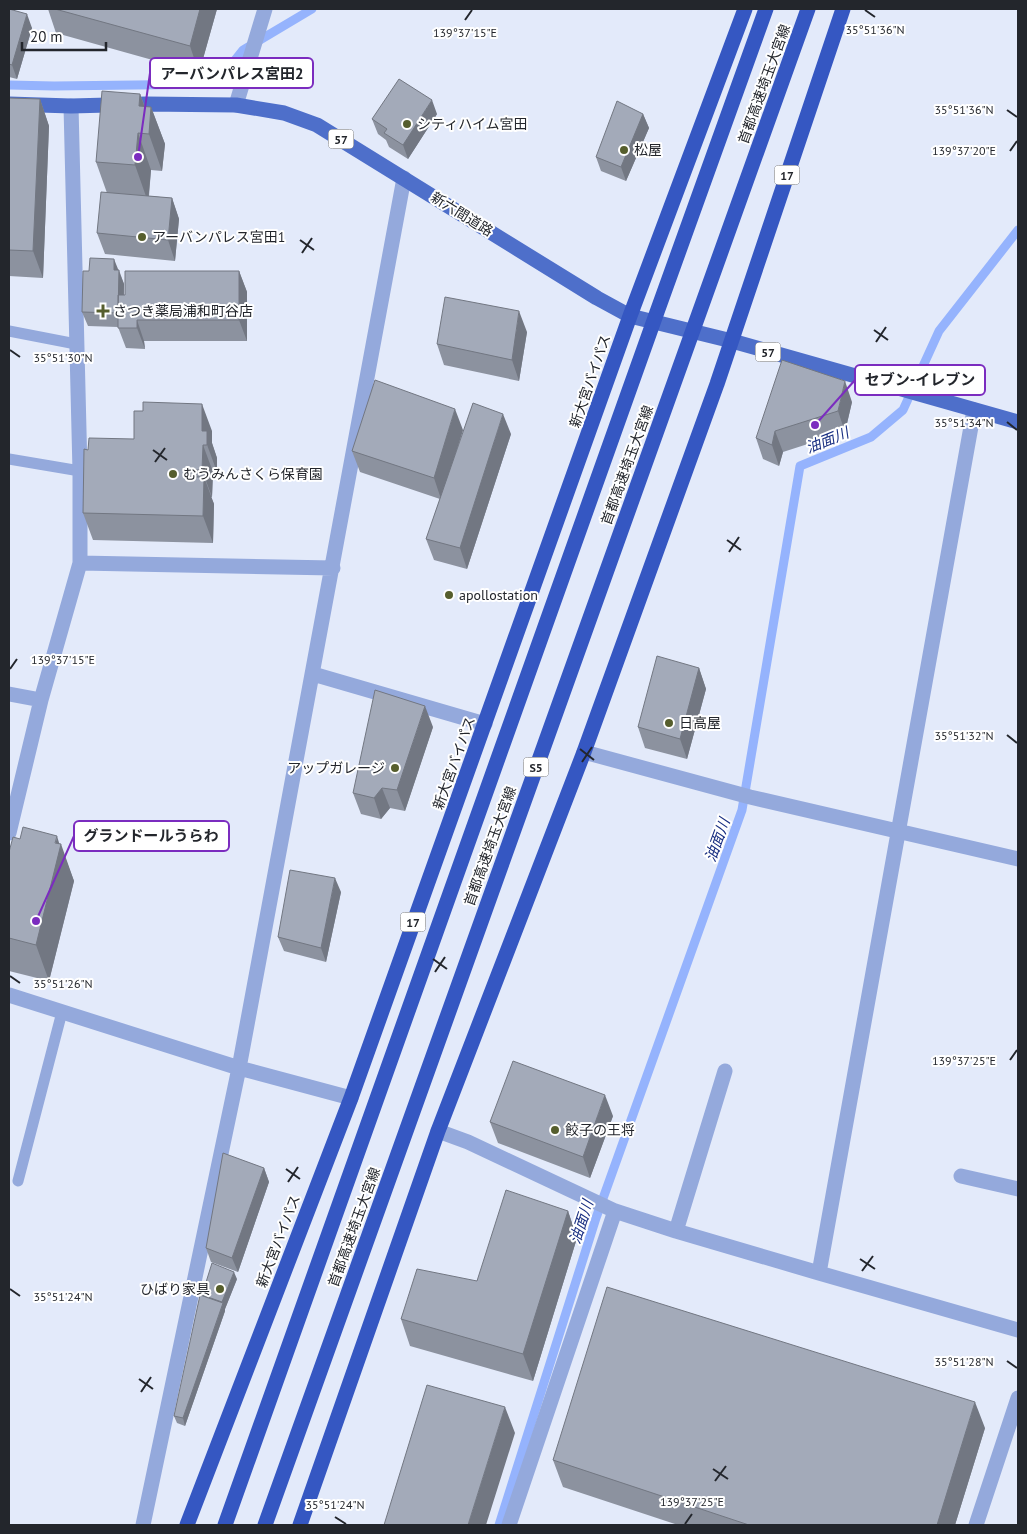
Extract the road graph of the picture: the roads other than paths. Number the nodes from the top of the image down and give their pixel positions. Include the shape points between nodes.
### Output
1 (265, 9) edge
2 (745, 9) edge
3 (766, 9) edge
4 (808, 9) edge
5 (843, 9) edge
6 (9, 104) edge
7 (236, 105) junction
8 (71, 106) junction
9 (404, 178) junction
10 (630, 316) junction
11 (9, 331) edge
12 (732, 341) junction
13 (76, 344) junction
14 (974, 410) junction
15 (1018, 422) edge
16 (9, 459) edge
17 (80, 471) junction
18 (80, 563) junction
19 (333, 568) junction
20 (313, 674) junction
21 (9, 694) edge
22 (41, 700) junction
23 (485, 724) junction
24 (584, 752) junction
25 (898, 831) junction
26 (9, 833) edge
27 (1018, 859) edge
28 (9, 996) edge
29 (62, 1012) junction
30 (240, 1068) junction
31 (725, 1071) dead end
32 (351, 1098) junction
33 (438, 1131) junction
34 (961, 1176) dead end
35 (18, 1180) dead end
36 (1018, 1189) edge
37 (606, 1206) junction
38 (676, 1230) junction
39 (819, 1273) junction
40 (1018, 1330) edge
41 (1018, 1398) edge
42 (143, 1525) edge
43 (187, 1525) edge
44 (225, 1525) edge
45 (265, 1525) edge
46 (300, 1525) edge
47 (510, 1525) edge
48 (976, 1525) edge

1 - 7 street
2 - 10 highway, 新大宮バイパス / 17
3 - 44 highway, 首都高速埼玉大宮線, bridge
4 - 45 highway, 首都高速埼玉大宮線 / S5, bridge
5 - 12 highway, 17
6 - 8 main road, 新六間道路 / 57
7 - 8 main road, 新六間道路 / 57
7 - 9 main road, 新六間道路 / 57 via 284,113 318,125
8 - 13 street
9 - 10 main road, 新六間道路 / 57
9 - 19 street
10 - 12 main road, 新六間道路 / 57
10 - 23 highway, 新大宮バイパス / 17
11 - 13 lane
12 - 14 main road, 新六間道路 / 57
12 - 24 highway, 17
13 - 17 street
14 - 15 main road, 新六間道路 / 57
14 - 25 street
16 - 17 lane
17 - 18 street
18 - 19 street
18 - 22 street
19 - 20 street
20 - 23 street
20 - 30 street
21 - 22 street
22 - 26 street
23 - 32 highway, 新大宮バイパス / 17
24 - 25 street
24 - 33 highway, 17
25 - 27 street
25 - 39 street
28 - 29 street
29 - 30 street
29 - 35 lane
30 - 32 street
30 - 42 street
31 - 38 street
32 - 43 highway, 新大宮バイパス / 17
33 - 37 street
33 - 46 highway, 17
34 - 36 street
37 - 38 street
37 - 47 street
38 - 39 street
39 - 40 street
41 - 48 street

